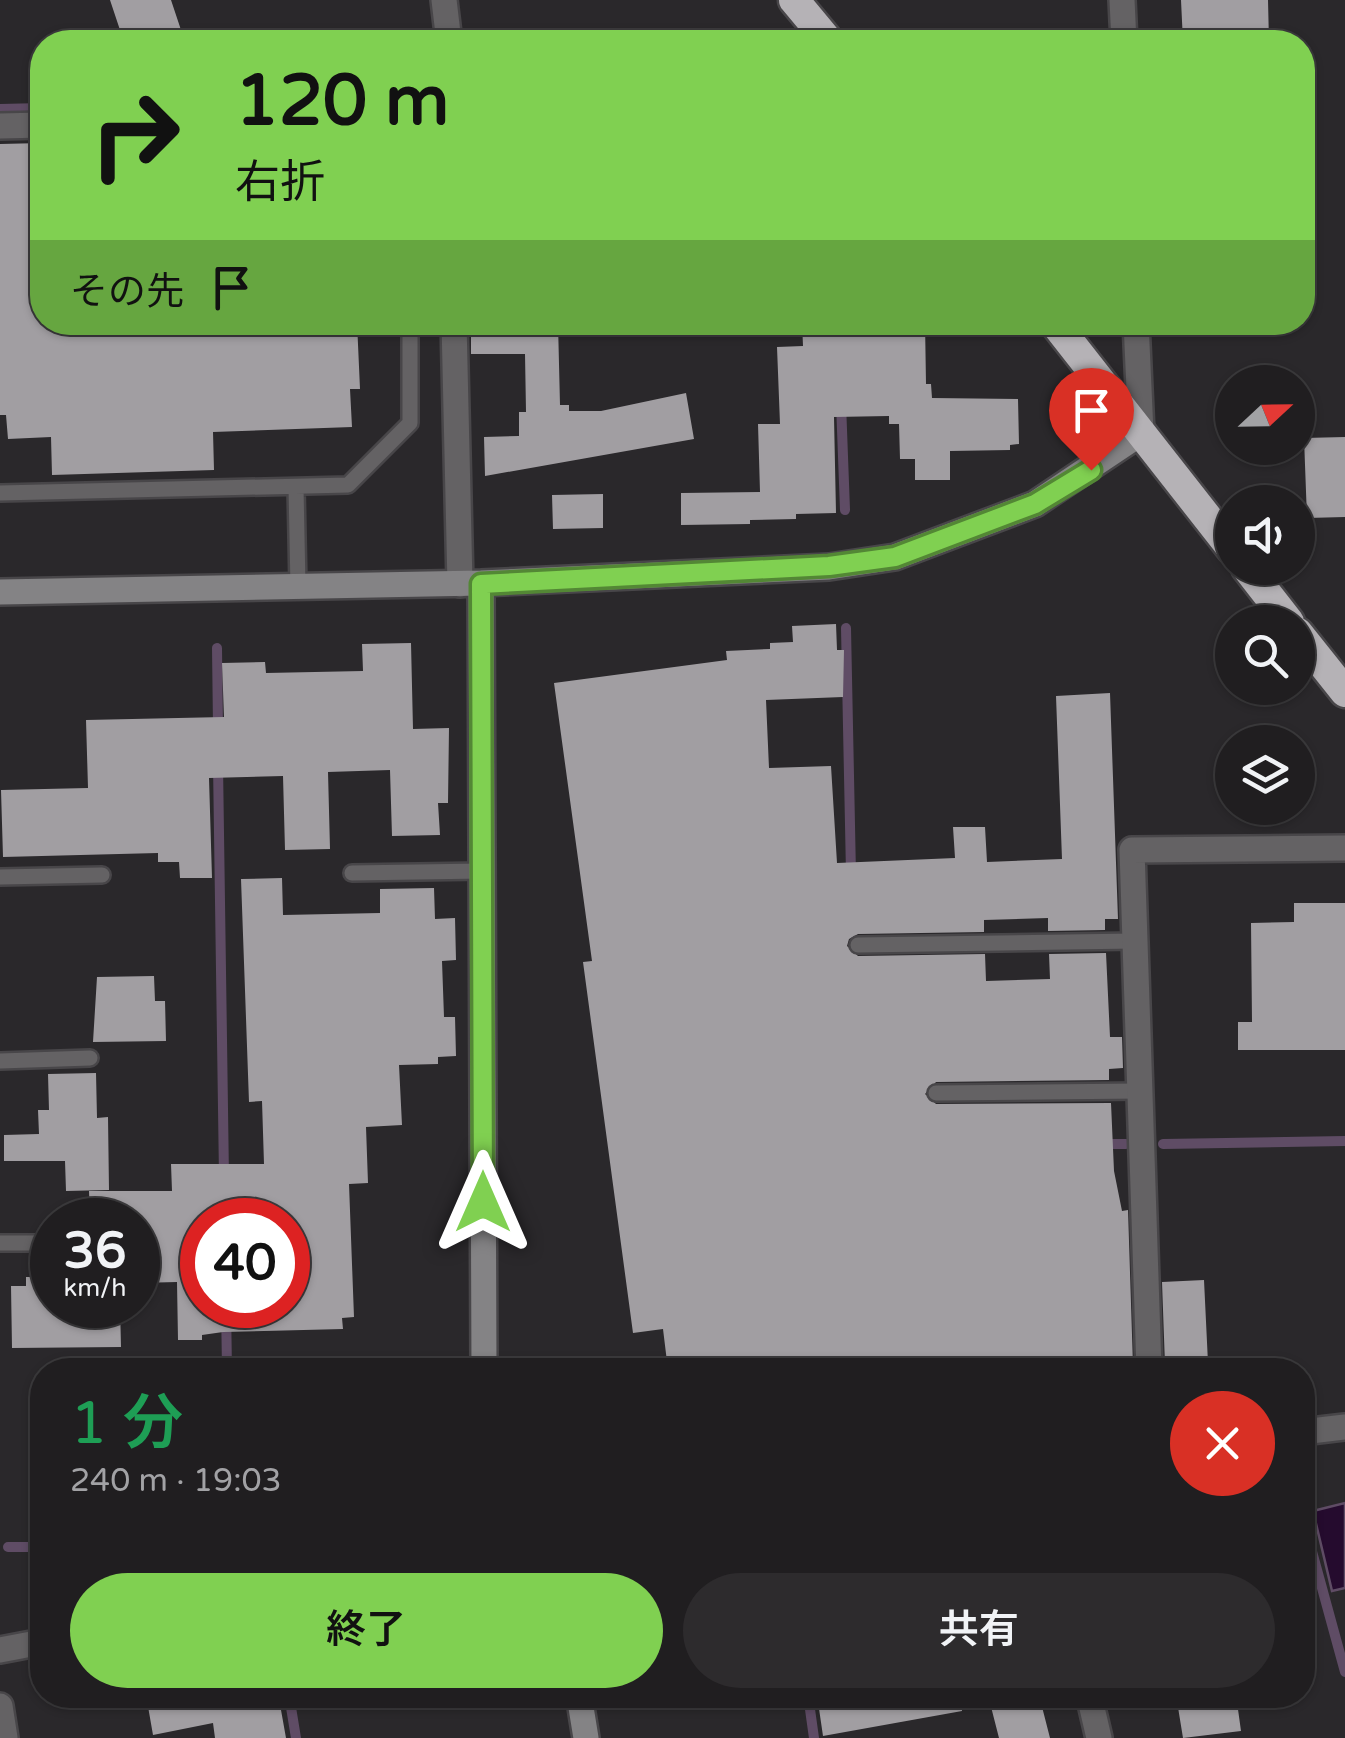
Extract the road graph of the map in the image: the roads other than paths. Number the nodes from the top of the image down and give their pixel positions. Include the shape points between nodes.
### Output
1 (444, 0) edge
2 (794, 0) edge
3 (1122, 0) edge
4 (448, 30) edge
5 (819, 30) edge
6 (1123, 30) edge
7 (0, 126) edge
8 (30, 126) edge
9 (410, 335) edge
10 (455, 335) edge
11 (1064, 335) edge
12 (1137, 335) edge
13 (1141, 433) junction
14 (296, 487) junction
15 (0, 493) edge
16 (1215, 528) edge
17 (471, 584) junction
18 (1260, 585) edge
19 (298, 587) junction
20 (0, 592) edge
21 (1276, 605) edge
22 (1315, 654) edge
23 (1345, 692) edge
24 (1345, 848) edge
25 (482, 870) junction
26 (352, 873) dead end
27 (102, 875) dead end
28 (0, 877) edge
29 (1135, 941) junction
30 (858, 945) dead end
31 (90, 1058) dead end
32 (0, 1060) edge
33 (1140, 1091) junction
34 (936, 1093) dead end
35 (0, 1243) edge
36 (30, 1243) edge
37 (484, 1358) edge
38 (1149, 1358) edge
39 (1345, 1427) edge
40 (1315, 1430) edge
41 (30, 1644) edge
42 (0, 1650) edge
43 (0, 1706) edge
44 (581, 1708) edge
45 (1092, 1708) edge
46 (5, 1738) edge
47 (586, 1738) edge
48 (1099, 1738) edge

1 - 4 street
2 - 5 highway
3 - 6 street
7 - 8 street
9 - 14 lane via 410,423 348,486
10 - 17 street
11 - 13 highway
12 - 13 street
13 - 16 highway
13 - 17 street via 1035,504 895,557
14 - 15 lane
14 - 19 lane
17 - 19 street
17 - 25 street
18 - 21 highway
19 - 20 street
22 - 23 highway
24 - 29 street via 1132,850
25 - 26 lane
25 - 37 street
27 - 28 lane
29 - 30 lane
29 - 33 street
31 - 32 lane
33 - 34 lane
33 - 38 street
35 - 36 lane
39 - 40 street
41 - 42 street
43 - 46 street
44 - 47 street
45 - 48 street

